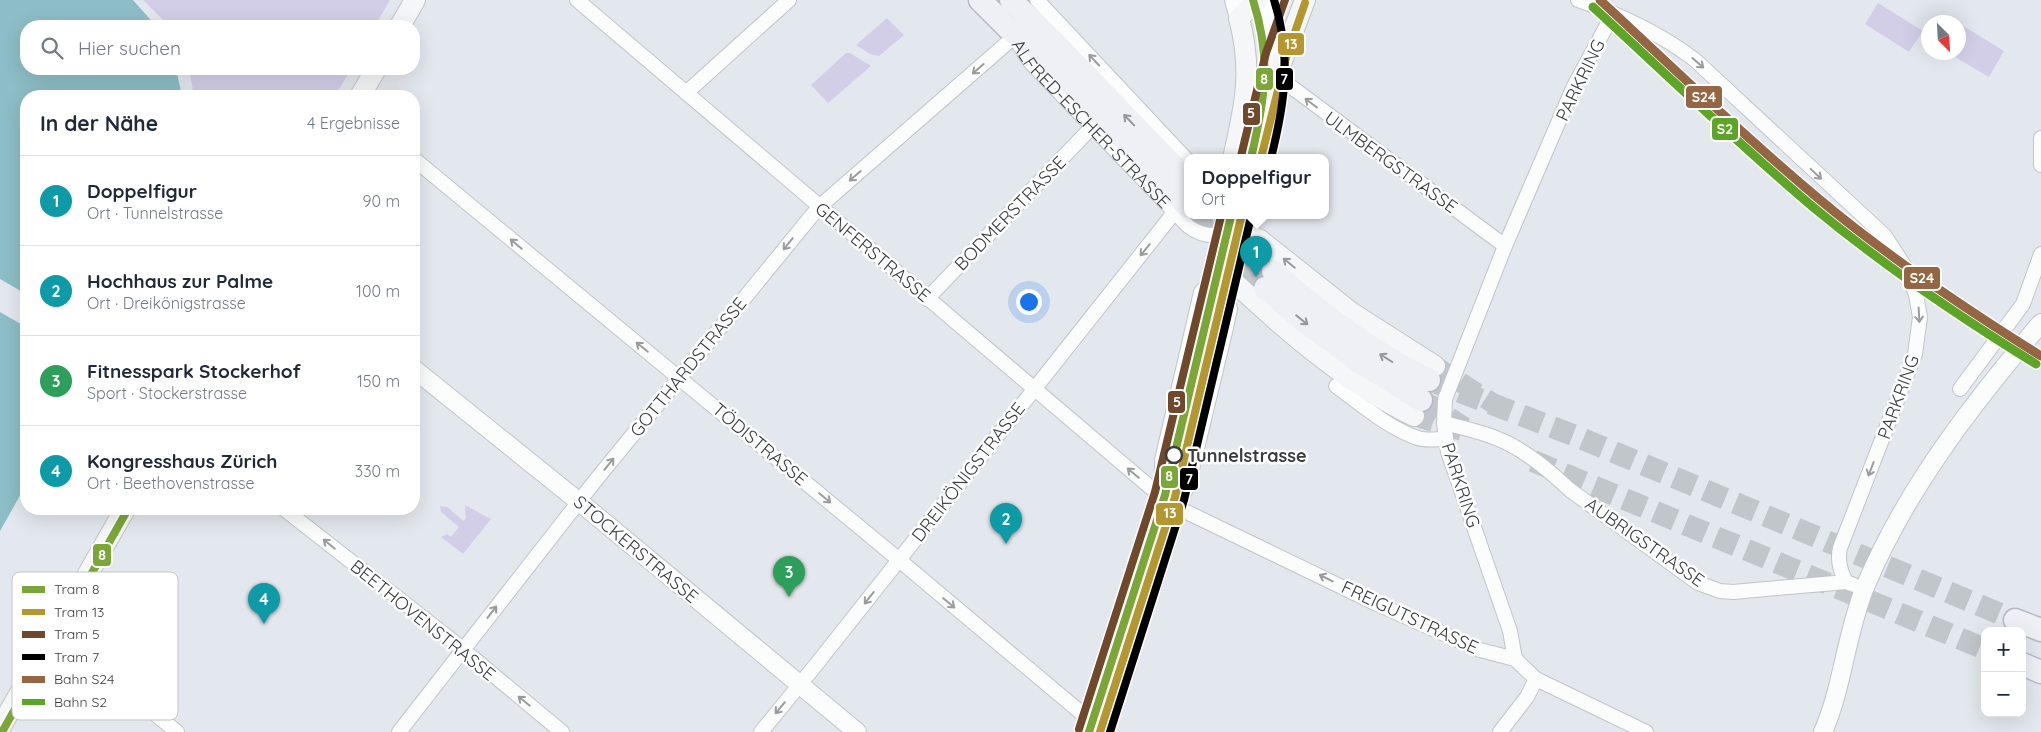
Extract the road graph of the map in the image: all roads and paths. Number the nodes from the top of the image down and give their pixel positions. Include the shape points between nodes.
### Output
1 (415, 0) edge
2 (577, 0) edge
3 (790, 0) edge
4 (980, 0) edge
5 (1011, 0) edge
6 (1257, 0) edge
7 (1261, 0) edge
8 (1305, 0) edge
9 (1578, 0) edge
10 (1045, 2) edge
11 (1236, 9) edge
12 (1613, 14) junction
13 (403, 20) edge
14 (1011, 33) junction
15 (1279, 72) junction
16 (372, 75) edge
17 (364, 90) edge
18 (686, 93) junction
19 (1092, 127) junction
20 (2041, 138) edge
21 (1234, 154) edge
22 (1260, 154) edge
23 (1184, 157) edge
24 (420, 164) edge
25 (2041, 165) edge
26 (1184, 177) edge
27 (820, 207) junction
28 (1180, 208) edge
29 (1185, 219) edge
30 (1227, 224) edge
31 (1505, 246) junction
32 (2041, 254) edge
33 (1222, 271) junction
34 (1269, 280) tunnel mouth
35 (927, 299) junction
36 (2041, 323) edge
37 (420, 374) edge
38 (679, 378) junction
39 (1336, 386) dead end
40 (1034, 389) junction
41 (1960, 389) dead end
42 (1425, 391) junction
43 (1444, 423) junction
44 (1445, 439) junction
45 (579, 502) junction
46 (1170, 504) junction
47 (122, 515) edge
48 (292, 515) edge
49 (899, 560) junction
50 (89, 572) edge
51 (1846, 582) junction
52 (1864, 589) junction
53 (2016, 620) tunnel mouth
54 (2041, 630) edge
55 (463, 651) junction
56 (1515, 659) junction
57 (2026, 666) edge
58 (2041, 672) edge
59 (1536, 679) junction
60 (800, 684) junction
61 (12, 707) edge
62 (162, 720) edge
63 (0, 728) edge
64 (1102, 731) edge
65 (177, 732) edge
66 (399, 732) edge
67 (562, 732) edge
68 (761, 732) edge
69 (857, 732) edge
70 (1500, 732) edge
71 (1646, 732) edge
72 (1823, 732) edge

1 - 13 main road
2 - 18 street, GENFERSTRASSE
3 - 18 street
4 - 14 main road, ALFRED-ESCHER-STRASSE
26 -> 5 main road, ALFRED-ESCHER-STRASSE
6 - 11 main road
7 - 15 street
8 - 15 main road
9 - 12 street
23 -> 10 street
11 - 21 main road via 1245,38 1248,75
12 - 31 street, PARKRING via 1574,86
12 -> 51 street, PARKRING via 1695,60 1885,236 1907,270 1920,317 1915,354 1840,548 1840,569
14 - 19 street, ALFRED-ESCHER-STRASSE via 1031,63
14 -> 27 street, GOTTHARDSTRASSE
14 - 28 main road, ALFRED-ESCHER-STRASSE via 1039,50
15 - 22 main road
31 -> 15 street, ULMBERGSTRASSE
16 - 17 main road
18 - 27 street, GENFERSTRASSE
19 - 28 street, ALFRED-ESCHER-STRASSE
19 - 35 street, BODMERSTRASSE
20 - 25 street
38 -> 24 street, TÖDISTRASSE
27 - 35 street, GENFERSTRASSE
27 -> 38 street, GOTTHARDSTRASSE
28 -> 40 street, DREIKÖNIGSTRASSE
29 - 30 street, ALFRED-ESCHER-STRASSE via 1188,226 1202,234 1218,236
30 - 33 main road
42 -> 30 main road via 1352,313 1260,240
31 - 43 street, PARKRING via 1444,399
32 - 41 street via 2023,304
33 - 42 main road via 1286,329 1371,392
33 - 46 street via 1230,309 1225,332 1188,486 1182,496
33 - 46 street via 1201,292 1162,460 1162,486
34 - 42 main road via 1305,322 1361,363
35 - 40 street, GENFERSTRASSE
36 - 52 street via 1977,402 1913,494
37 - 45 street, STOCKERSTRASSE
45 -> 38 street, GOTTHARDSTRASSE
38 -> 49 street, TÖDISTRASSE
39 - 44 street via 1419,439
46 -> 40 street, GENFERSTRASSE
40 - 49 street, DREIKÖNIGSTRASSE
43 - 44 street, PARKRING
43 - 51 street, AUBRIGSTRASSE via 1471,429 1516,448 1709,588 1733,592
44 - 56 street, PARKRING via 1510,631
55 -> 45 street, GOTTHARDSTRASSE
45 - 60 street, STOCKERSTRASSE
56 -> 46 street, FREIGUTSTRASSE via 1480,650
46 - 64 street via 1167,527
47 - 50 main road
55 -> 48 street, BEETHOVENSTRASSE
49 -> 60 street, DREIKÖNIGSTRASSE
49 -> 64 street, TÖDISTRASSE
51 - 52 street, AUBRIGSTRASSE
52 - 72 street
53 - 54 main road
55 - 66 street, GOTTHARDSTRASSE
67 -> 55 street, BEETHOVENSTRASSE
56 - 59 street, FREIGUTSTRASSE
57 - 58 main road
59 - 70 street via 1527,697
59 - 71 street, FREIGUTSTRASSE
60 -> 68 street, DREIKÖNIGSTRASSE
60 - 69 street, STOCKERSTRASSE
61 - 63 main road
62 - 65 street

